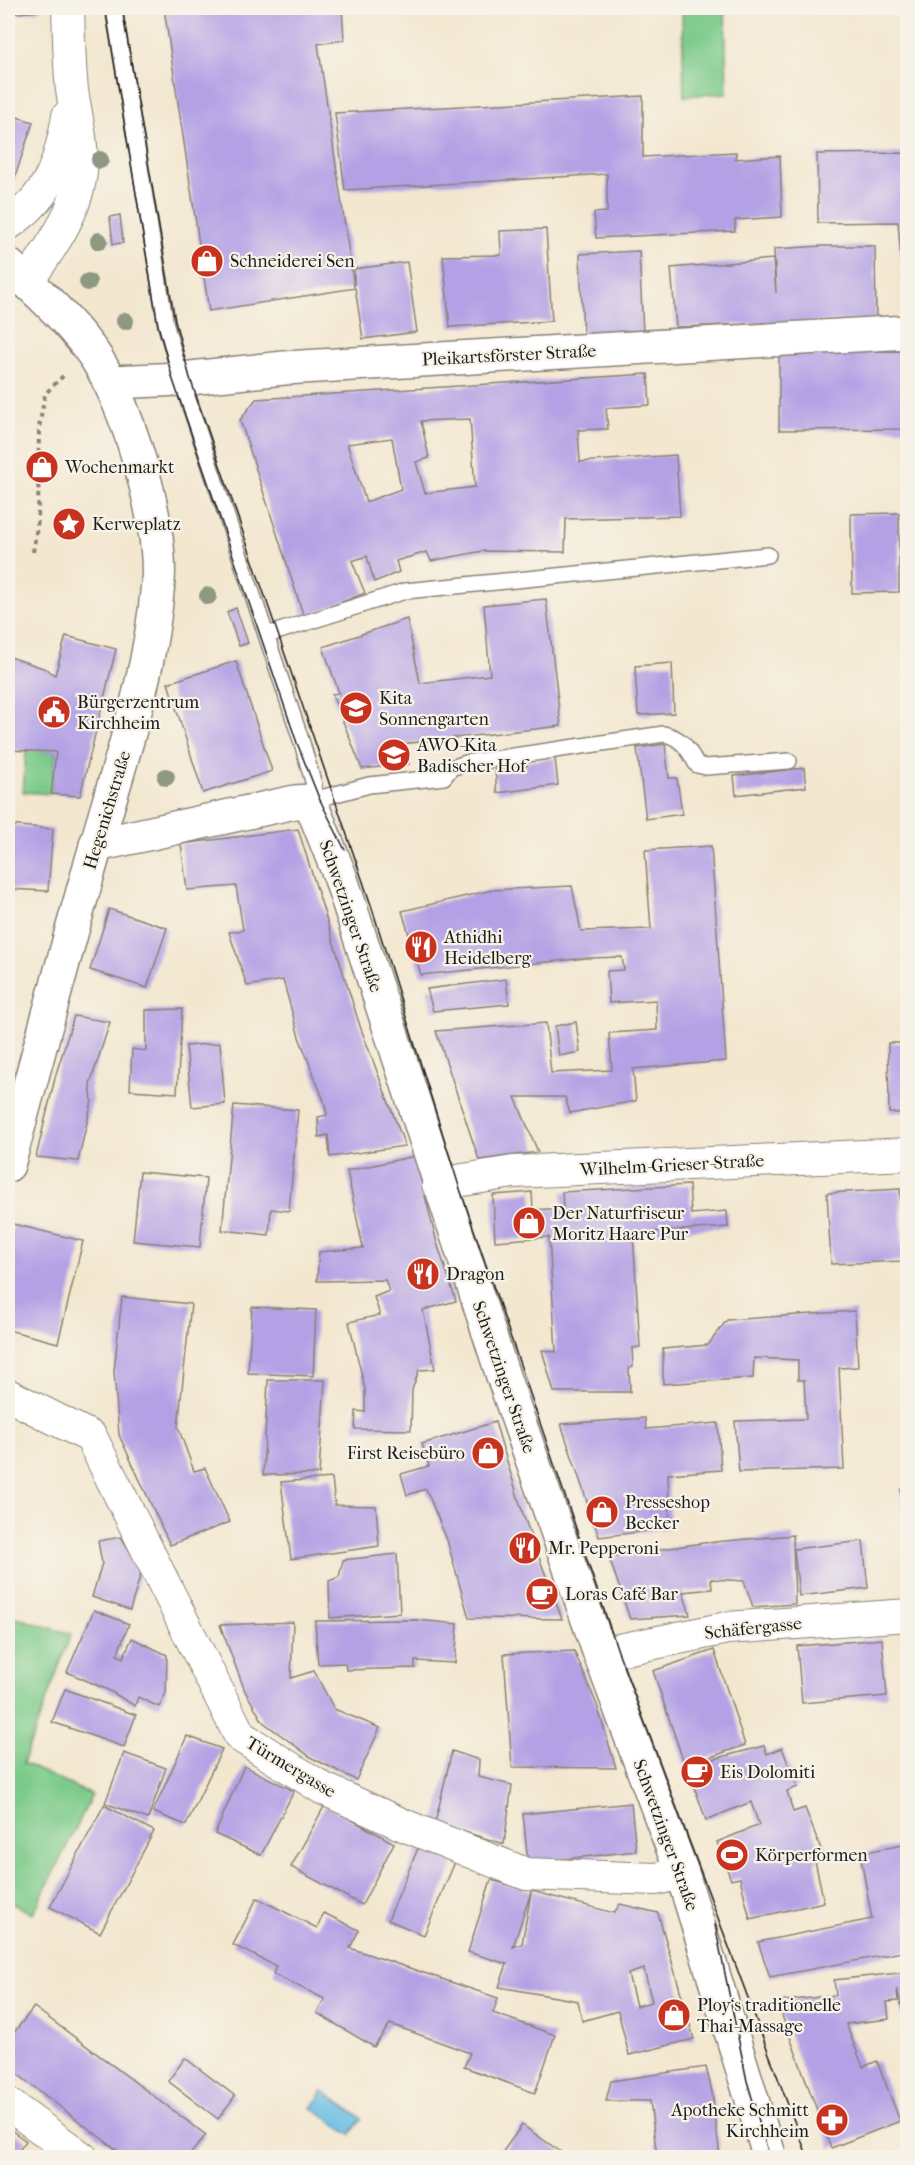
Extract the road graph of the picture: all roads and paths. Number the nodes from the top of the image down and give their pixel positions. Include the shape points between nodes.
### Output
1 (68, 8) edge
2 (114, 8) edge
3 (72, 88) junction
4 (8, 224) edge
5 (17, 273) edge
6 (908, 332) edge
7 (91, 349) junction
8 (185, 379) junction
9 (111, 382) junction
10 (33, 552) dead end
11 (768, 555) dead end
12 (267, 635) junction
13 (789, 761) dead end
14 (310, 801) junction
15 (96, 844) junction
16 (908, 1154) edge
17 (8, 1165) edge
18 (438, 1184) junction
19 (8, 1395) edge
20 (908, 1615) edge
21 (600, 1654) junction
22 (682, 1872) junction
23 (8, 2104) edge
24 (82, 2157) edge
25 (770, 2157) edge

1 - 3 street
2 - 8 lane via 166,326
3 - 4 street via 62,155 44,189
3 - 5 street via 82,154 74,201 54,243
5 - 7 street, Hegenichstraße
6 - 8 street, Pleikartsförster Straße via 284,368
7 - 9 street, Hegenichstraße
7 - 10 path via 45,394 39,428 38,520
8 - 9 street, Pleikartsförster Straße
8 - 12 lane
9 - 15 street, Hegenichstraße via 144,478 159,579 146,670
11 - 12 lane via 405,591
12 - 14 lane via 314,785
13 - 14 lane via 706,767 697,765 686,744 676,736 664,734 466,763 452,768 444,777 369,785
14 - 15 street
14 - 18 street, Schwetzinger Straße via 340,876
15 - 17 street, Hegenichstraße
16 - 18 street, Wilhelm-Grieser-Straße via 513,1172
18 - 21 street, Schwetzinger Straße
19 - 22 street, Türmergasse via 91,1437 240,1736 322,1788 526,1874 656,1879
20 - 21 street, Schäfergasse via 727,1628
21 - 22 street, Schwetzinger Straße
22 - 25 street, Schwetzinger Straße
23 - 24 street

